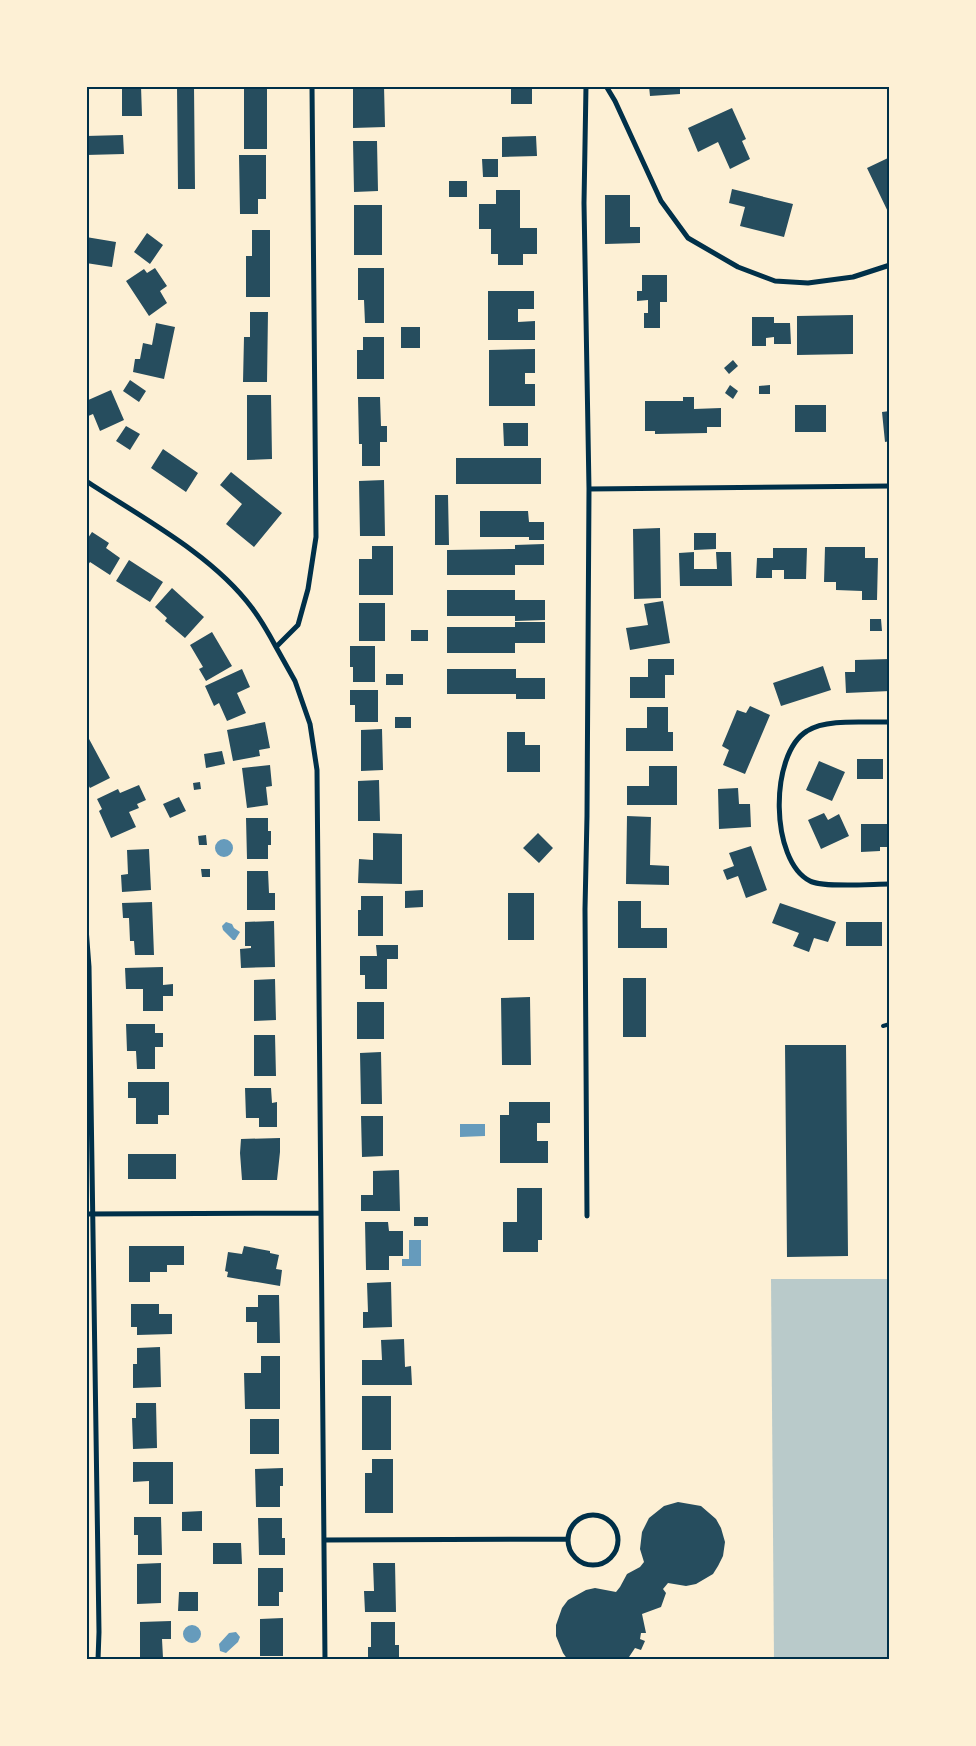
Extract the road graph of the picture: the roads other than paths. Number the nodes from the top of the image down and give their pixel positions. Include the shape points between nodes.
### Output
1 (312, 86) edge
2 (586, 86) edge
3 (606, 86) edge
4 (890, 265) edge
5 (86, 481) edge
6 (890, 486) edge
7 (589, 489) junction
8 (276, 648) junction
9 (890, 722) edge
10 (890, 884) edge
11 (86, 928) edge
12 (890, 1024) edge
13 (883, 1026) dead end
14 (320, 1212) junction
15 (89, 1214) edge
16 (587, 1216) dead end
17 (568, 1539) junction
18 (325, 1540) junction
19 (98, 1660) edge
20 (325, 1660) edge

1 - 8 street via 316,537 308,589 298,625
2 - 7 street via 584,203
3 - 4 street via 662,201 688,238 738,267 775,281 808,283 853,277
5 - 8 street via 184,545 224,578 252,608
6 - 7 street
7 - 16 street via 585,910
8 - 14 street via 295,681 310,724 317,770
9 - 10 street via 818,725 798,737 790,748 780,786 782,837 799,872 810,881 825,884
11 - 15 street via 90,967
12 - 13 lane
14 - 15 street
14 - 18 street
15 - 19 street
17 - 17 street via 572,1555 593,1566 608,1561 617,1548 618,1540 612,1524 597,1515 580,1518 573,1524
17 - 18 street
18 - 20 street

